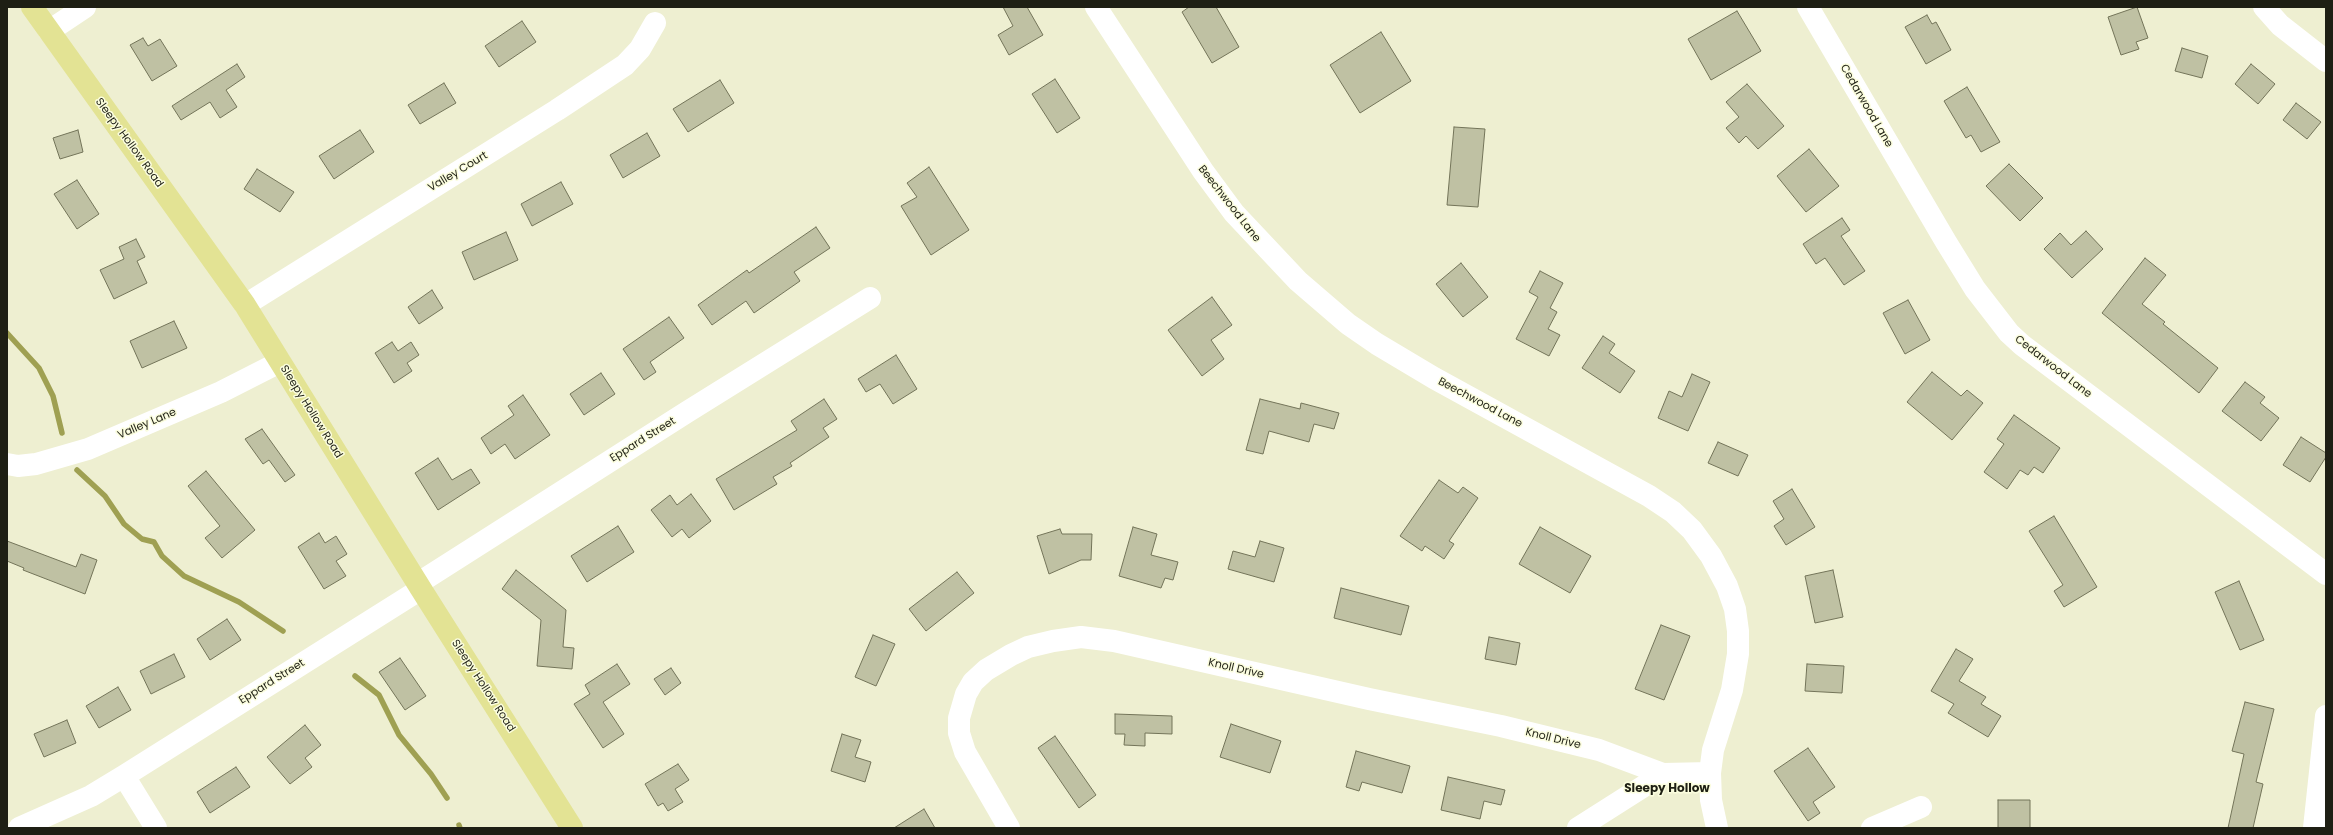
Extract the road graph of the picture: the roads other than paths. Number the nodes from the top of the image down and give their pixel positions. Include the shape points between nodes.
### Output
1 (32, 7) edge
2 (85, 7) edge
3 (1096, 7) edge
4 (1808, 7) edge
5 (2264, 7) edge
6 (656, 23) dead end
7 (49, 31) junction
8 (2326, 61) edge
9 (870, 298) dead end
10 (244, 305) junction
11 (280, 362) junction
12 (7, 464) edge
13 (2326, 574) edge
14 (419, 587) junction
15 (2326, 716) edge
16 (1710, 773) junction
17 (1663, 774) junction
18 (124, 776) junction
19 (1921, 806) dead end
20 (19, 828) edge
21 (156, 828) edge
22 (572, 828) edge
23 (1009, 828) edge
24 (1578, 828) edge
25 (1717, 828) edge
26 (1872, 828) edge
27 (2314, 828) edge

1 - 7 main road, Sleepy Hollow Road
2 - 7 street
3 - 16 street, Beechwood Lane via 1203,172 1234,213 1298,282 1348,324 1377,344 1649,496 1673,512 1692,530 1711,556 1727,586 1735,609 1738,631 1738,654 1732,690 1713,750
4 - 13 street, Cedarwood Lane via 1946,242 1975,289 2009,333
5 - 8 street via 2280,25
6 - 10 street, Valley Court via 640,49 625,64 550,114
7 - 10 main road, Sleepy Hollow Road
9 - 14 street, Eppard Street via 680,416
10 - 11 main road, Sleepy Hollow Road
11 - 12 street, Valley Lane via 221,392 88,449 36,464
11 - 14 main road, Sleepy Hollow Road
14 - 18 street, Eppard Street
14 - 22 main road, Sleepy Hollow Road
15 - 27 street
16 - 17 street
16 - 25 street, Beechwood Lane via 1711,800
17 - 23 street, Knoll Drive via 1599,750 1501,726 1114,641 1081,637 1041,644 1010,656 973,682 964,700 959,718 964,752
17 - 24 street
18 - 20 street, Eppard Street via 91,796
18 - 21 street
19 - 26 street

